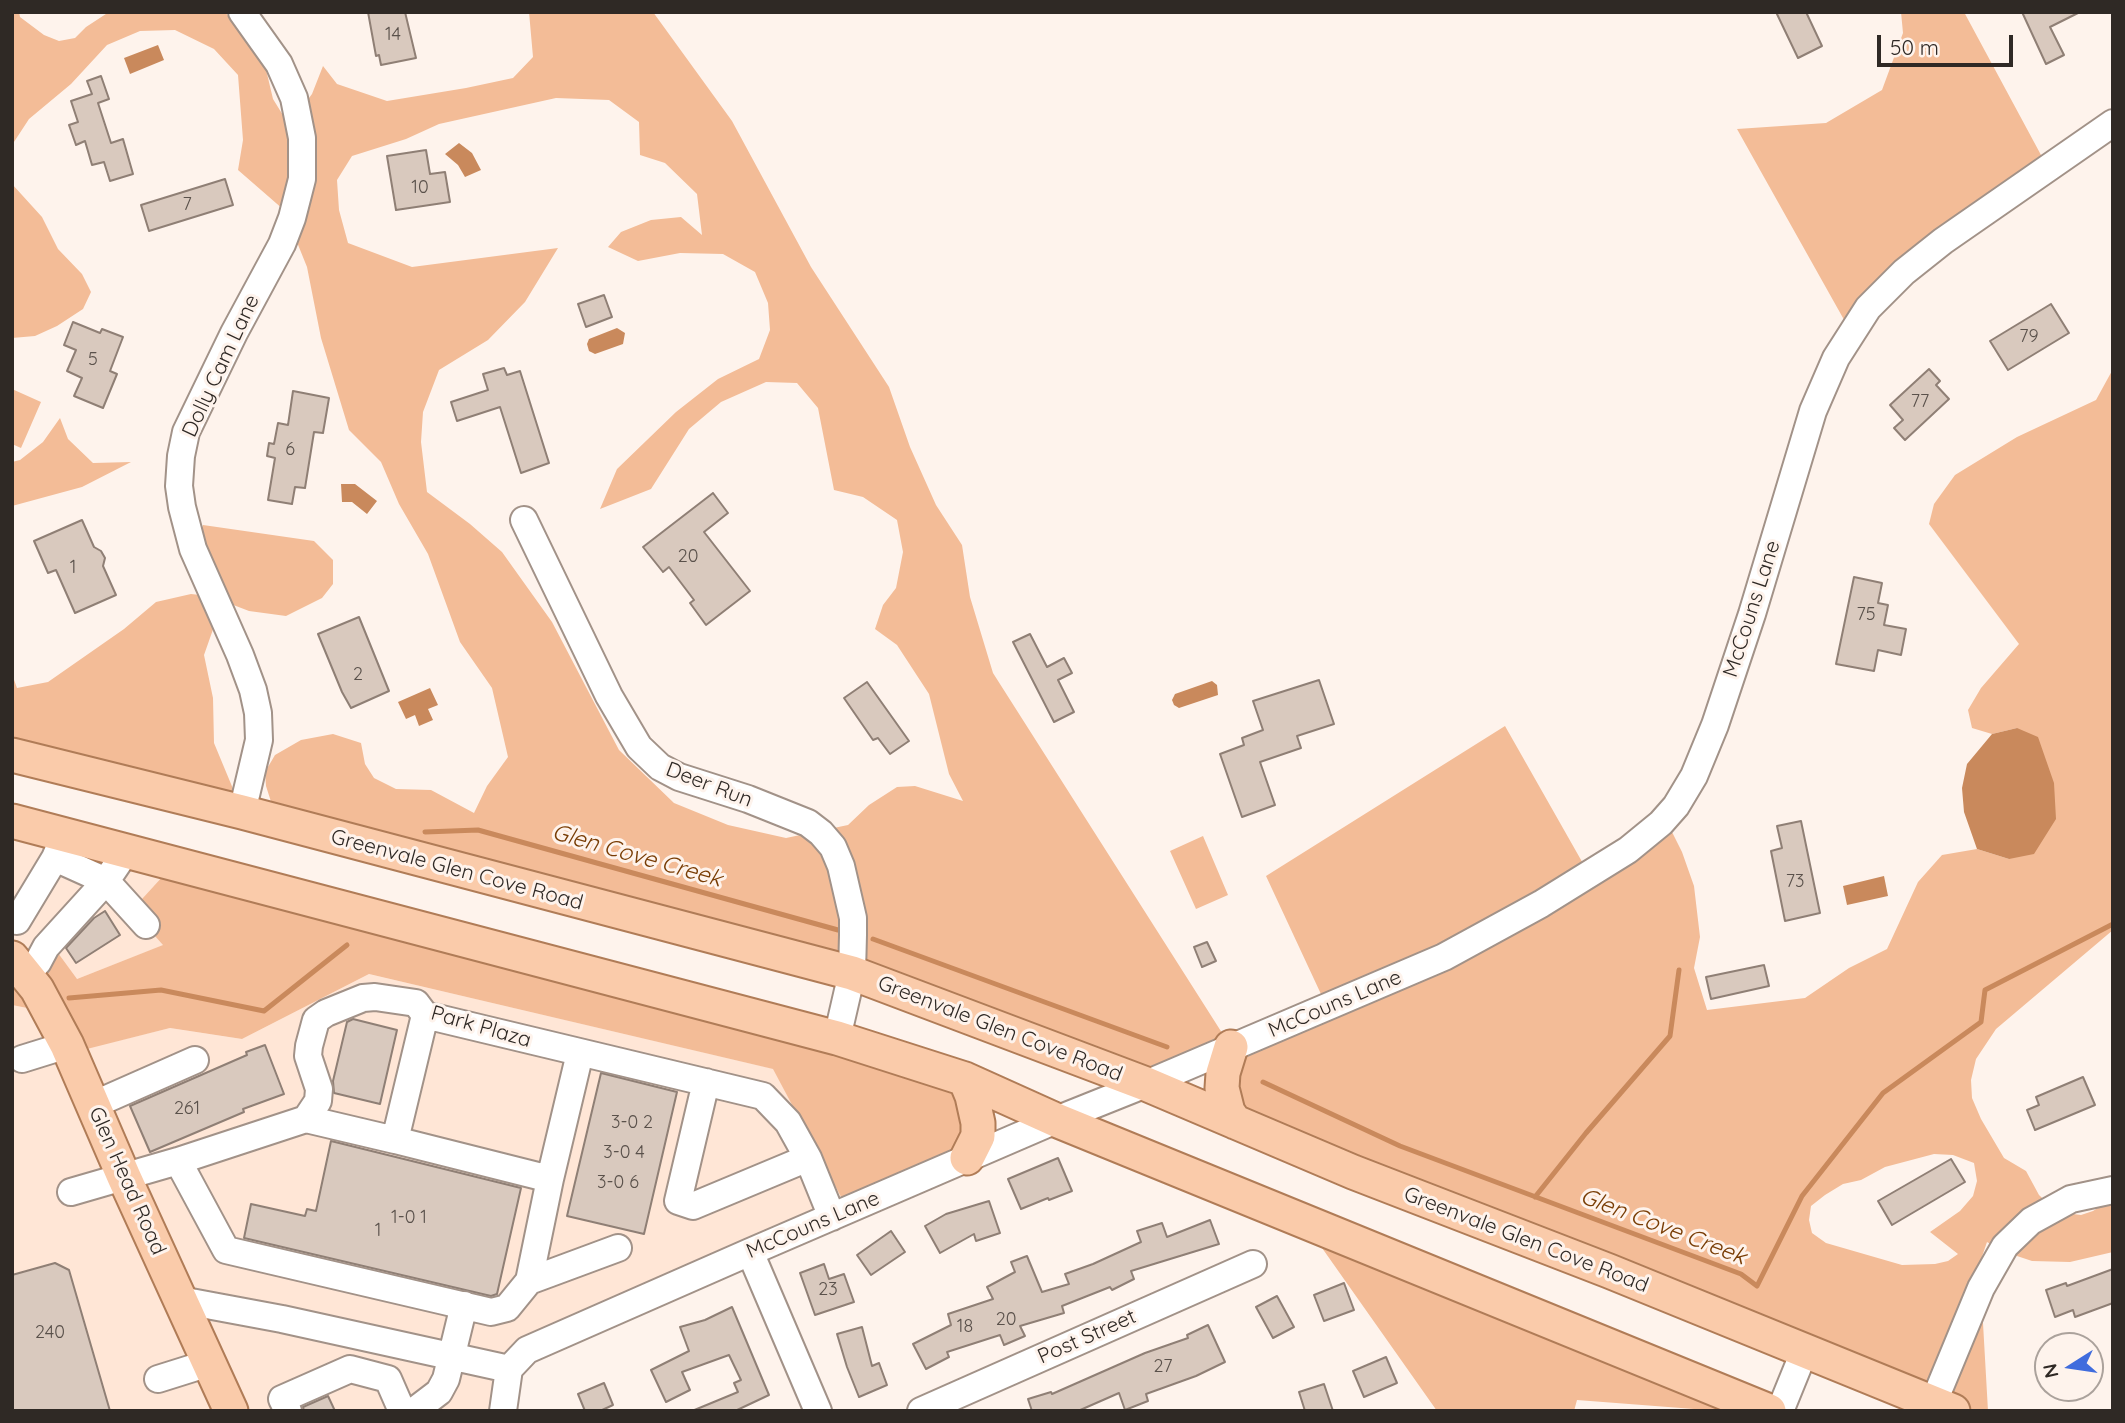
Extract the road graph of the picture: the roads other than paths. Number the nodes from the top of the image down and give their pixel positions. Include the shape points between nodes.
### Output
1 (242, 12) edge
2 (2113, 123) edge
3 (524, 520) dead end
4 (12, 755) edge
5 (242, 812) junction
6 (19, 825) edge
7 (60, 846) junction
8 (127, 850) junction
9 (106, 881) junction
10 (14, 922) edge
11 (146, 925) dead end
12 (46, 947) junction
13 (19, 967) edge
14 (852, 973) junction
15 (425, 1015) junction
16 (837, 1038) junction
17 (67, 1045) junction
18 (1231, 1047) junction
19 (580, 1053) junction
20 (22, 1059) dead end
21 (195, 1060) dead end
22 (965, 1079) junction
23 (706, 1082) junction
24 (1146, 1084) junction
25 (93, 1105) junction
26 (306, 1119) junction
27 (1056, 1120) junction
28 (1235, 1122) junction
29 (395, 1140) junction
30 (808, 1158) junction
31 (967, 1158) junction
32 (178, 1161) junction
33 (124, 1177) junction
34 (550, 1179) junction
35 (2113, 1190) edge
36 (71, 1192) dead end
37 (832, 1217) junction
38 (618, 1248) dead end
39 (750, 1252) junction
40 (1253, 1264) dead end
41 (529, 1281) junction
42 (180, 1300) junction
43 (464, 1305) junction
44 (1804, 1352) junction
45 (454, 1355) junction
46 (209, 1363) junction
47 (509, 1368) junction
48 (158, 1378) dead end
49 (1938, 1408) edge
50 (231, 1411) edge
51 (288, 1411) edge
52 (402, 1411) edge
53 (414, 1411) edge
54 (503, 1411) edge
55 (818, 1411) edge
56 (921, 1411) edge
57 (1769, 1411) edge
58 (1780, 1411) edge

1 - 5 street, Dolly Cam Lane via 279,64 294,98 302,138 302,179 282,244 186,432 179,478 193,549 254,690 258,740
2 - 18 street, McCouns Lane via 1943,241 1868,307 1836,358 1813,411 1715,725 1694,776 1661,823 1579,881 1444,957
3 - 14 street, Deer Run via 609,696 639,747 679,777 808,823 832,847 853,918
4 - 5 main road, Greenvale Glen Cove Road
5 - 14 main road, Greenvale Glen Cove Road
6 - 7 main road
7 - 8 main road
7 - 9 street
7 - 10 street
8 - 9 street
8 - 16 main road
9 - 11 street
9 - 12 street
10 - 12 street via 26,926
12 - 13 street via 38,962
13 - 17 main road, Glen Head Road via 52,1013
14 - 16 street, Deer Run
14 - 24 main road, Greenvale Glen Cove Road
15 - 19 street, Park Plaza
15 - 26 street, Park Plaza via 416,1003 375,997 316,1020 308,1056 319,1089
15 - 29 street
16 - 22 main road
17 - 20 street
17 - 25 main road, Glen Head Road
18 - 24 street, McCouns Lane
18 - 28 main road via 1222,1087
19 - 23 street, Park Plaza
19 - 34 street
21 - 25 street
22 - 27 main road
22 - 31 main road via 978,1123 978,1136
23 - 30 street, Park Plaza via 763,1096 788,1122
23 - 30 street via 678,1201 693,1206
24 - 27 street, McCouns Lane
24 - 28 main road, Greenvale Glen Cove Road
25 - 33 main road, Glen Head Road
26 - 29 street
26 - 32 street
27 - 31 street, McCouns Lane
27 - 57 main road
28 - 44 main road, Greenvale Glen Cove Road
29 - 34 street
30 - 37 street, Park Plaza
31 - 37 street, McCouns Lane
32 - 33 street
32 - 43 street via 226,1250
33 - 36 street
33 - 42 main road, Glen Head Road
34 - 41 street
35 - 49 street via 2071,1199 2031,1221 2005,1246 1981,1288
37 - 39 street, McCouns Lane
38 - 41 street
39 - 47 street, McCouns Lane via 527,1350
39 - 55 street
40 - 56 street, Post Street
41 - 43 street via 507,1308 491,1312
42 - 45 street
42 - 46 main road, Glen Head Road
43 - 45 street
44 - 49 main road, Greenvale Glen Cove Road
44 - 58 street
45 - 47 street
45 - 53 street via 439,1392
46 - 48 street
46 - 50 main road, Glen Head Road
47 - 54 street
51 - 52 street via 282,1399 350,1369 388,1380

